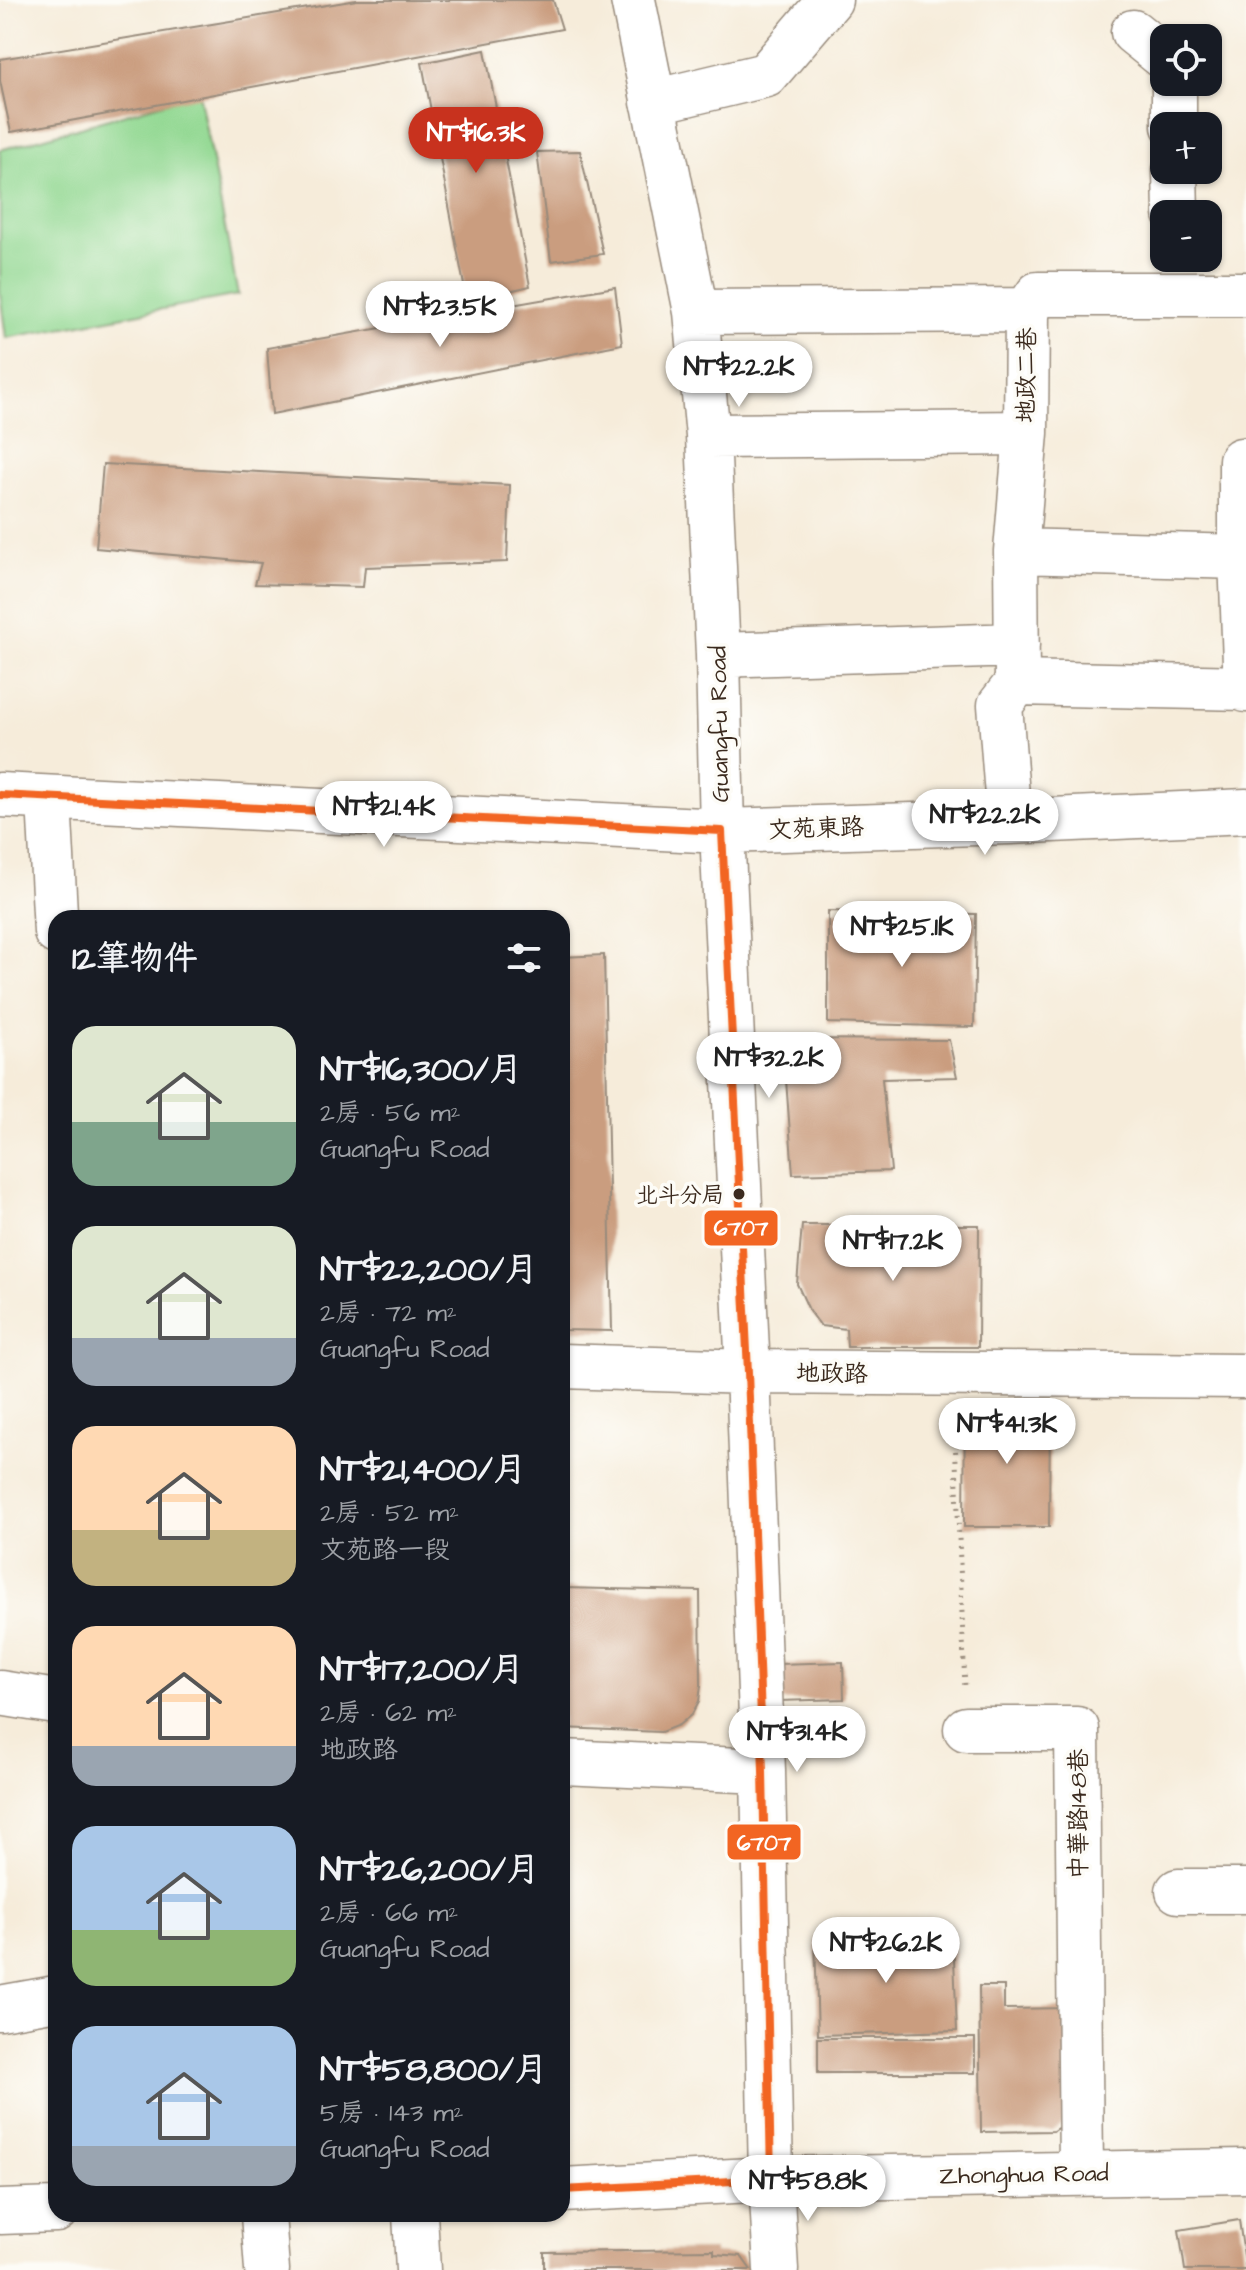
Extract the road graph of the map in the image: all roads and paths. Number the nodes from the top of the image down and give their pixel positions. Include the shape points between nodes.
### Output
1 (633, 0) edge
2 (830, 0) edge
3 (653, 102) junction
4 (1177, 276) edge
5 (1246, 294) edge
6 (1027, 310) junction
7 (696, 312) junction
8 (1026, 433) junction
9 (708, 436) junction
10 (1246, 460) edge
11 (1016, 551) junction
12 (1243, 577) edge
13 (718, 655) junction
14 (1017, 664) junction
15 (1246, 689) edge
16 (0, 795) edge
17 (49, 800) junction
18 (1246, 811) edge
19 (1009, 822) junction
20 (722, 831) junction
21 (55, 910) edge
22 (570, 1366) edge
23 (748, 1372) junction
24 (952, 1374) junction
25 (1246, 1376) edge
26 (0, 1693) edge
27 (48, 1701) edge
28 (966, 1729) joint
29 (570, 1762) edge
30 (763, 1771) junction
31 (1178, 1891) dead end
32 (1246, 1891) edge
33 (48, 1999) edge
34 (0, 2008) edge
35 (1246, 2171) edge
36 (1081, 2173) junction
37 (771, 2179) junction
38 (570, 2190) edge
39 (48, 2210) edge
40 (0, 2212) edge
41 (264, 2222) edge
42 (415, 2222) edge
43 (267, 2270) edge
44 (418, 2270) edge
45 (776, 2270) edge

1 - 3 street, Guangfu Road
2 - 3 street via 766,75
3 - 7 street, Guangfu Road
4 - 5 street, 地政二巷
4 - 6 street, 地政二巷 via 1038,294
6 - 7 street
6 - 8 street, 地政二巷
7 - 9 street, Guangfu Road
8 - 9 street
8 - 11 street, 地政二巷
9 - 13 street, Guangfu Road
10 - 12 street via 1241,460
11 - 12 street
11 - 14 street, 地政二巷
12 - 15 street
13 - 14 street
13 - 20 street, Guangfu Road
14 - 15 street
14 - 19 street, 地政二巷 via 1000,705
16 - 17 street, 文苑東路
17 - 20 street, 文苑東路
17 - 21 street
18 - 19 street, 文苑東路
19 - 20 street, 文苑東路
20 - 23 street, Guangfu Road
22 - 23 street, 地政路
23 - 24 street, 地政路
23 - 30 street, Guangfu Road
24 - 25 street, 地政路
24 - 28 path
26 - 27 street
28 - 36 street, 中華路148巷 via 1077,1729
29 - 30 street
30 - 37 street, Guangfu Road
31 - 32 street
33 - 34 street
35 - 36 street, Zhonghua Road
36 - 37 street, Zhonghua Road
37 - 38 street, Zhonghua Road
37 - 45 street, Guangfu Road
39 - 40 street
41 - 43 street
42 - 44 street

